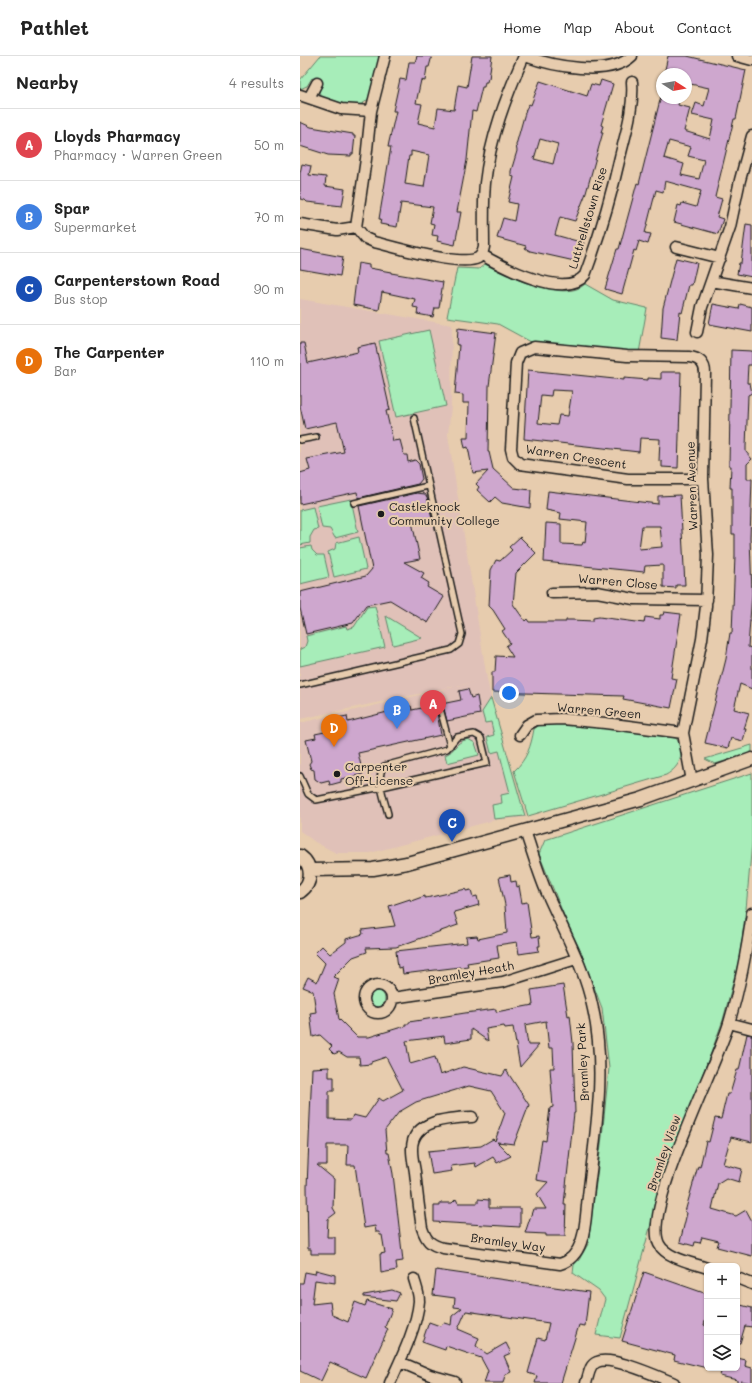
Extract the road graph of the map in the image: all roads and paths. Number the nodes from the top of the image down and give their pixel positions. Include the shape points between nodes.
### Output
1 (385, 56) edge
2 (524, 56) edge
3 (632, 56) edge
4 (737, 56) edge
5 (752, 60) edge
6 (632, 82) dead end
7 (316, 83) dead end
8 (304, 97) edge
9 (371, 111) junction
10 (752, 136) edge
11 (748, 170) edge
12 (300, 224) edge
13 (356, 227) junction
14 (676, 247) dead end
15 (482, 255) junction
16 (720, 258) junction
17 (711, 281) junction
18 (752, 288) edge
19 (697, 332) dead end
20 (528, 349) joint
21 (414, 418) dead end
22 (316, 437) dead end
23 (300, 440) edge
24 (703, 479) junction
25 (428, 486) junction
26 (354, 503) dead end
27 (552, 593) dead end
28 (706, 600) junction
29 (300, 685) edge
30 (441, 712) dead end
31 (683, 734) junction
32 (520, 735) dead end
33 (450, 746) junction
34 (752, 759) edge
35 (300, 776) edge
36 (692, 781) junction
37 (382, 787) junction
38 (388, 814) dead end
39 (525, 831) junction
40 (300, 856) edge
41 (310, 870) junction
42 (300, 892) edge
43 (752, 913) edge
44 (576, 959) junction
45 (392, 998) dead end
46 (729, 1023) junction
47 (752, 1029) edge
48 (472, 1118) dead end
49 (576, 1254) joint
50 (704, 1267) edge
51 (414, 1279) dead end
52 (740, 1279) edge
53 (752, 1284) edge
54 (400, 1362) junction
55 (455, 1382) dead end
56 (390, 1383) edge
57 (586, 1383) edge
58 (674, 1383) edge

1 - 9 street
2 - 3 street via 555,65 589,68 618,63
2 - 15 street via 505,98 492,142 485,183
4 - 5 street
6 - 15 street, Luttrellstown Rise via 633,98 620,160 587,270 582,279 566,285 530,278
7 - 8 street
8 - 9 street via 341,109
9 - 13 street
10 - 11 street
11 - 16 street via 740,180
12 - 13 street via 337,230
13 - 15 street via 365,238 374,242 436,257 468,260
14 - 16 street
16 - 17 street
17 - 18 street
17 - 19 street
20 - 24 street, Warren Avenue via 534,347 627,356 684,356 698,359 705,369
20 - 24 street, Warren Crescent via 520,353 516,362 511,449 513,458 520,464 628,479
21 - 25 lane
22 - 23 lane
24 - 28 street, Warren Avenue via 708,556
25 - 26 lane
25 - 29 lane via 462,634 459,644 451,650
27 - 28 street, Warren Close via 597,592 634,598
28 - 31 street, Warren Avenue via 702,639
30 - 33 lane
31 - 32 street, Warren Green via 562,719 536,720 527,725
31 - 36 street, Warren Avenue
33 - 37 lane via 440,751 388,763 380,774
33 - 37 lane via 457,737 478,735 487,763
34 - 36 street
35 - 37 lane via 308,794 316,800
36 - 39 street via 641,799
37 - 38 lane
39 - 41 street via 382,868
39 - 44 street, Bramley Park via 546,890
40 - 41 street via 307,862
41 - 42 street via 309,882
43 - 46 street
44 - 45 street, Bramley Heath via 503,982
44 - 49 street, Bramley Park via 594,1010 599,1078 598,1117 586,1213 581,1242
46 - 47 street
46 - 50 street, Bramley View via 668,1176 657,1226 659,1243 663,1250
48 - 49 street, Bramley Way via 446,1119 430,1124 421,1129 414,1138 412,1151 425,1237 433,1245 560,1264
51 - 54 street via 419,1301
52 - 53 street
54 - 55 street
54 - 56 street
57 - 58 street via 593,1365 603,1360 614,1361

